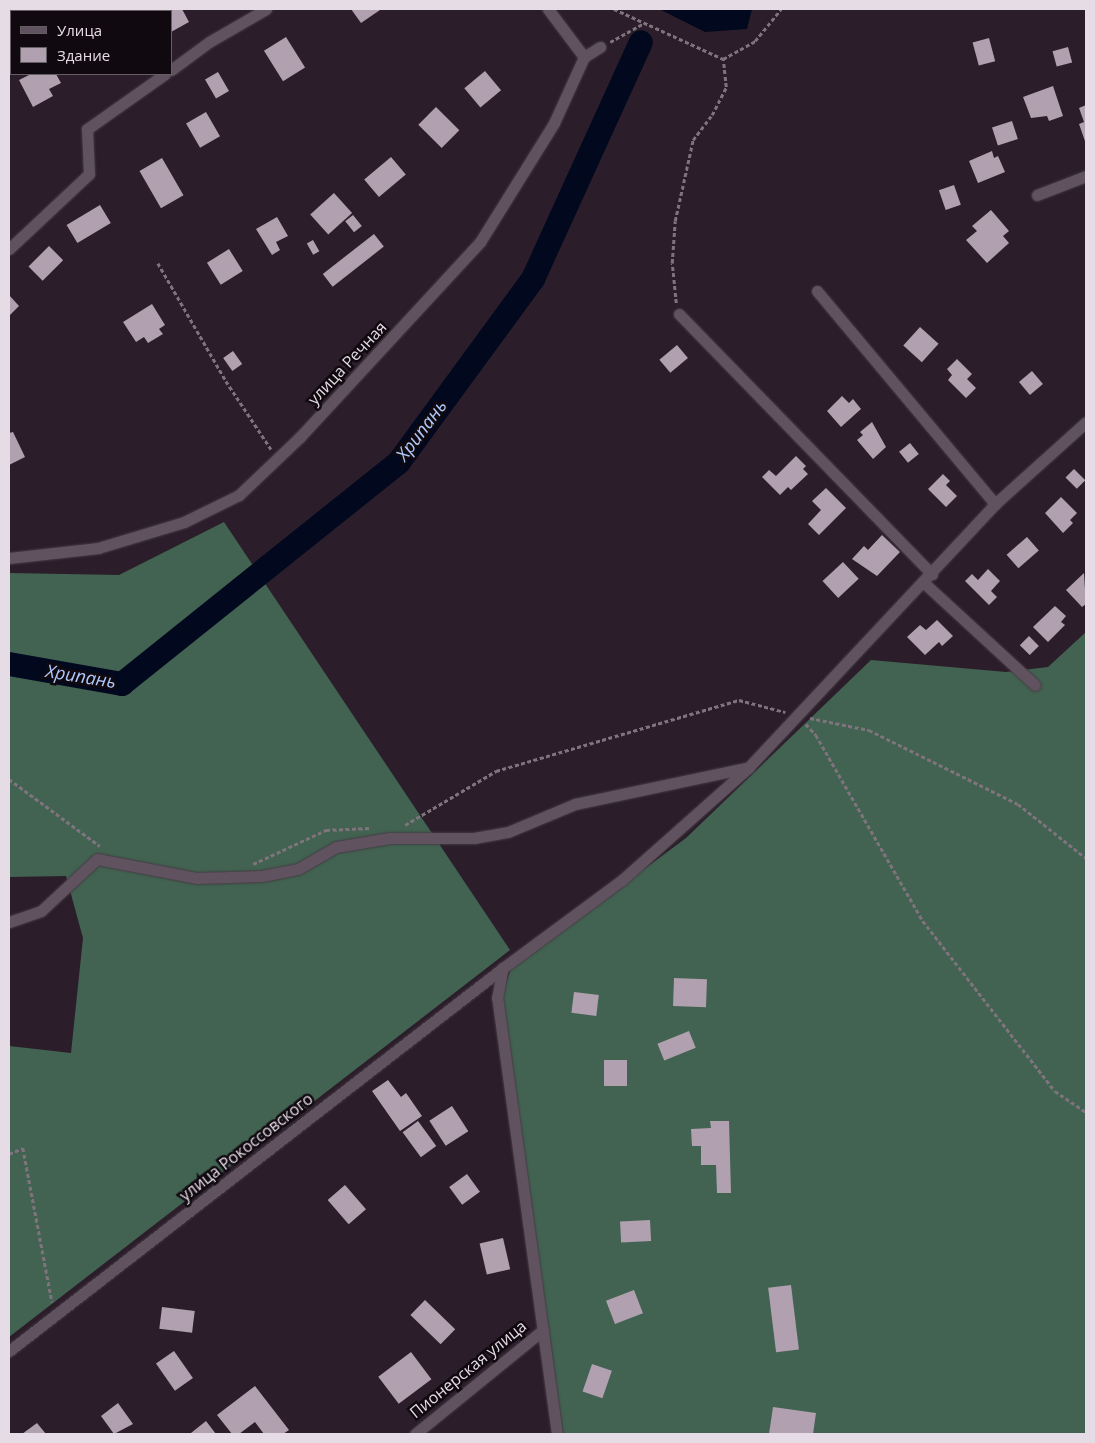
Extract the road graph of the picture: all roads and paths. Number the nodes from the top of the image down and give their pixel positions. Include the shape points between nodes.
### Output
1 (266, 9) edge
2 (548, 9) edge
3 (614, 9) edge
4 (781, 9) edge
5 (644, 23) junction
6 (600, 47) joint
7 (584, 57) junction
8 (723, 59) junction
9 (172, 69) edge
10 (164, 75) edge
11 (1086, 176) edge
12 (1037, 195) dead end
13 (9, 249) edge
14 (158, 263) dead end
15 (817, 291) dead end
16 (679, 314) joint
17 (1086, 422) edge
18 (276, 457) junction
19 (995, 504) junction
20 (9, 558) edge
21 (928, 578) junction
22 (1034, 685) dead end
23 (798, 715) junction
24 (816, 735) dead end
25 (748, 768) junction
26 (9, 779) edge
27 (397, 826) dead end
28 (379, 827) dead end
29 (106, 850) dead end
30 (1086, 858) edge
31 (251, 865) dead end
32 (9, 922) edge
33 (503, 968) junction
34 (1086, 1112) edge
35 (9, 1154) edge
36 (55, 1315) junction
37 (542, 1330) junction
38 (9, 1351) edge
39 (415, 1434) edge
40 (557, 1434) edge

1 - 9 street via 209,42
2 - 7 street
3 - 5 path
4 - 8 path via 755,41
5 - 6 path
5 - 8 path
6 - 7 street
7 - 18 street, улица Речная via 554,123 480,242 300,437
8 - 16 path via 726,88 712,115 693,140 675,221 673,282
10 - 13 street via 87,129 89,174
11 - 12 street
14 - 18 path via 226,381
15 - 19 street
16 - 21 street
17 - 19 street, улица Рокоссовского
18 - 20 street, улица Речная via 239,495 184,522 98,548
19 - 21 street, улица Рокоссовского
21 - 22 street
21 - 23 street, улица Рокоссовского
23 - 25 street, улица Рокоссовского
23 - 27 path via 739,700 496,771 406,825
23 - 30 path via 869,730 1018,804
24 - 34 path via 923,921 1055,1091
25 - 32 street via 576,804 508,832 474,838 389,838 336,847 298,869 262,876 197,878 97,859 41,911
25 - 33 street, улица Рокоссовского via 622,880
26 - 29 path
28 - 31 path via 326,830
33 - 36 street, улица Рокоссовского
33 - 37 street via 497,998
35 - 36 path via 23,1148
36 - 38 street, улица Рокоссовского
37 - 39 street, Пионерская улица
37 - 40 street

